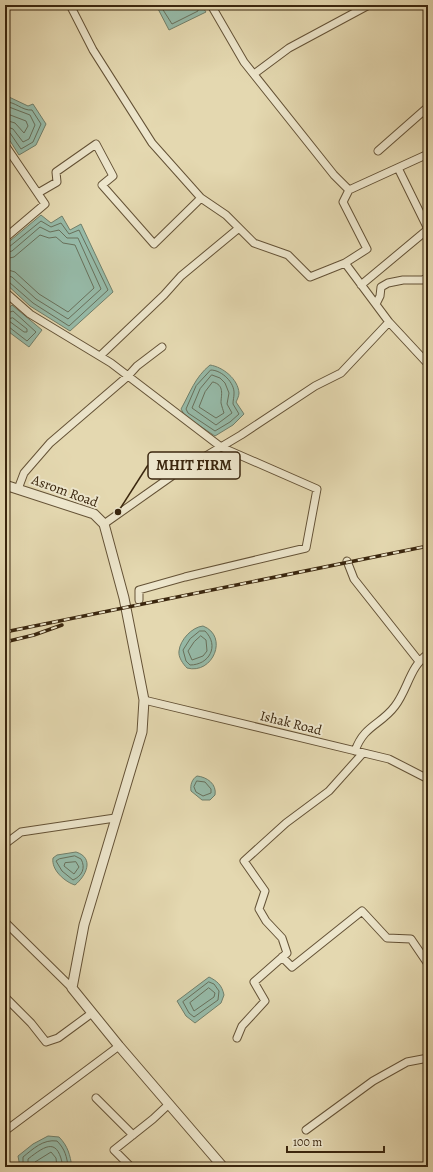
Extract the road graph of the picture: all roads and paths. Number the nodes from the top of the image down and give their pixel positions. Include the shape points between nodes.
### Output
1 (70, 5) edge
2 (211, 5) edge
3 (369, 5) edge
4 (254, 74) junction
5 (428, 107) edge
6 (5, 145) edge
7 (378, 151) dead end
8 (428, 154) edge
9 (398, 168) junction
10 (349, 190) junction
11 (38, 193) junction
12 (201, 198) junction
13 (239, 228) junction
14 (428, 230) edge
15 (5, 238) edge
16 (345, 263) junction
17 (428, 278) edge
18 (362, 285) junction
19 (5, 292) edge
20 (376, 304) junction
21 (389, 322) junction
22 (162, 347) dead end
23 (100, 356) junction
24 (428, 364) edge
25 (128, 376) junction
26 (221, 447) junction
27 (5, 485) edge
28 (18, 489) junction
29 (104, 524) junction
30 (347, 561) dead end
31 (139, 600) dead end
32 (428, 654) edge
33 (418, 660) junction
34 (144, 700) junction
35 (355, 751) junction
36 (363, 753) junction
37 (428, 779) edge
38 (115, 818) junction
39 (5, 844) edge
40 (5, 922) edge
41 (282, 957) junction
42 (428, 964) edge
43 (72, 988) junction
44 (5, 997) edge
45 (92, 1013) junction
46 (237, 1038) dead end
47 (119, 1046) junction
48 (428, 1058) edge
49 (96, 1098) dead end
50 (168, 1104) junction
51 (306, 1130) dead end
52 (5, 1131) edge
53 (133, 1135) junction
54 (131, 1167) edge
55 (223, 1167) edge

1 - 12 street via 93,50 152,142
2 - 4 street via 244,62
3 - 4 street via 289,48
4 - 10 street
5 - 7 street
6 - 11 street
8 - 9 street
9 - 10 street
9 - 14 street
10 - 16 street via 343,202 367,248
11 - 12 street via 57,182 56,172 96,144 113,176 102,185 154,244
11 - 15 street via 45,204
12 - 13 street via 226,215
13 - 16 street via 254,243 288,255 310,277
13 - 23 street via 181,276
14 - 18 street
16 - 18 street
17 - 20 street via 388,283 382,287
18 - 20 street
19 - 23 street via 30,314
20 - 21 street
21 - 24 street
21 - 26 street via 341,373 315,386
22 - 25 street
23 - 25 street
25 - 26 street
25 - 28 street via 50,443 24,473
26 - 29 street via 172,476
26 - 31 street via 317,489 306,548 139,590
27 - 28 street, Asrom Road
28 - 29 street, Asrom Road via 94,514
29 - 34 street, Asrom Road via 125,602
30 - 33 street via 354,579
32 - 33 street
33 - 35 street via 395,706 359,739
34 - 35 street, Ishak Road
34 - 38 street, Asrom Road via 142,732
35 - 36 street, Ishak Road
36 - 37 street, Ishak Road via 389,759
36 - 41 street via 329,791 286,823 244,861 265,892 259,909 282,938 287,953
38 - 39 street via 21,832
38 - 43 street, Asrom Road via 84,924
40 - 43 street
41 - 42 street via 292,967 362,911 387,938 411,939
41 - 46 street via 254,982 265,1001 242,1026
43 - 45 street
44 - 45 street via 46,1042 58,1038
45 - 47 street
47 - 50 street
47 - 52 street
48 - 51 street via 406,1062 373,1080
49 - 53 street
50 - 53 street
50 - 55 street
53 - 54 street via 114,1150

